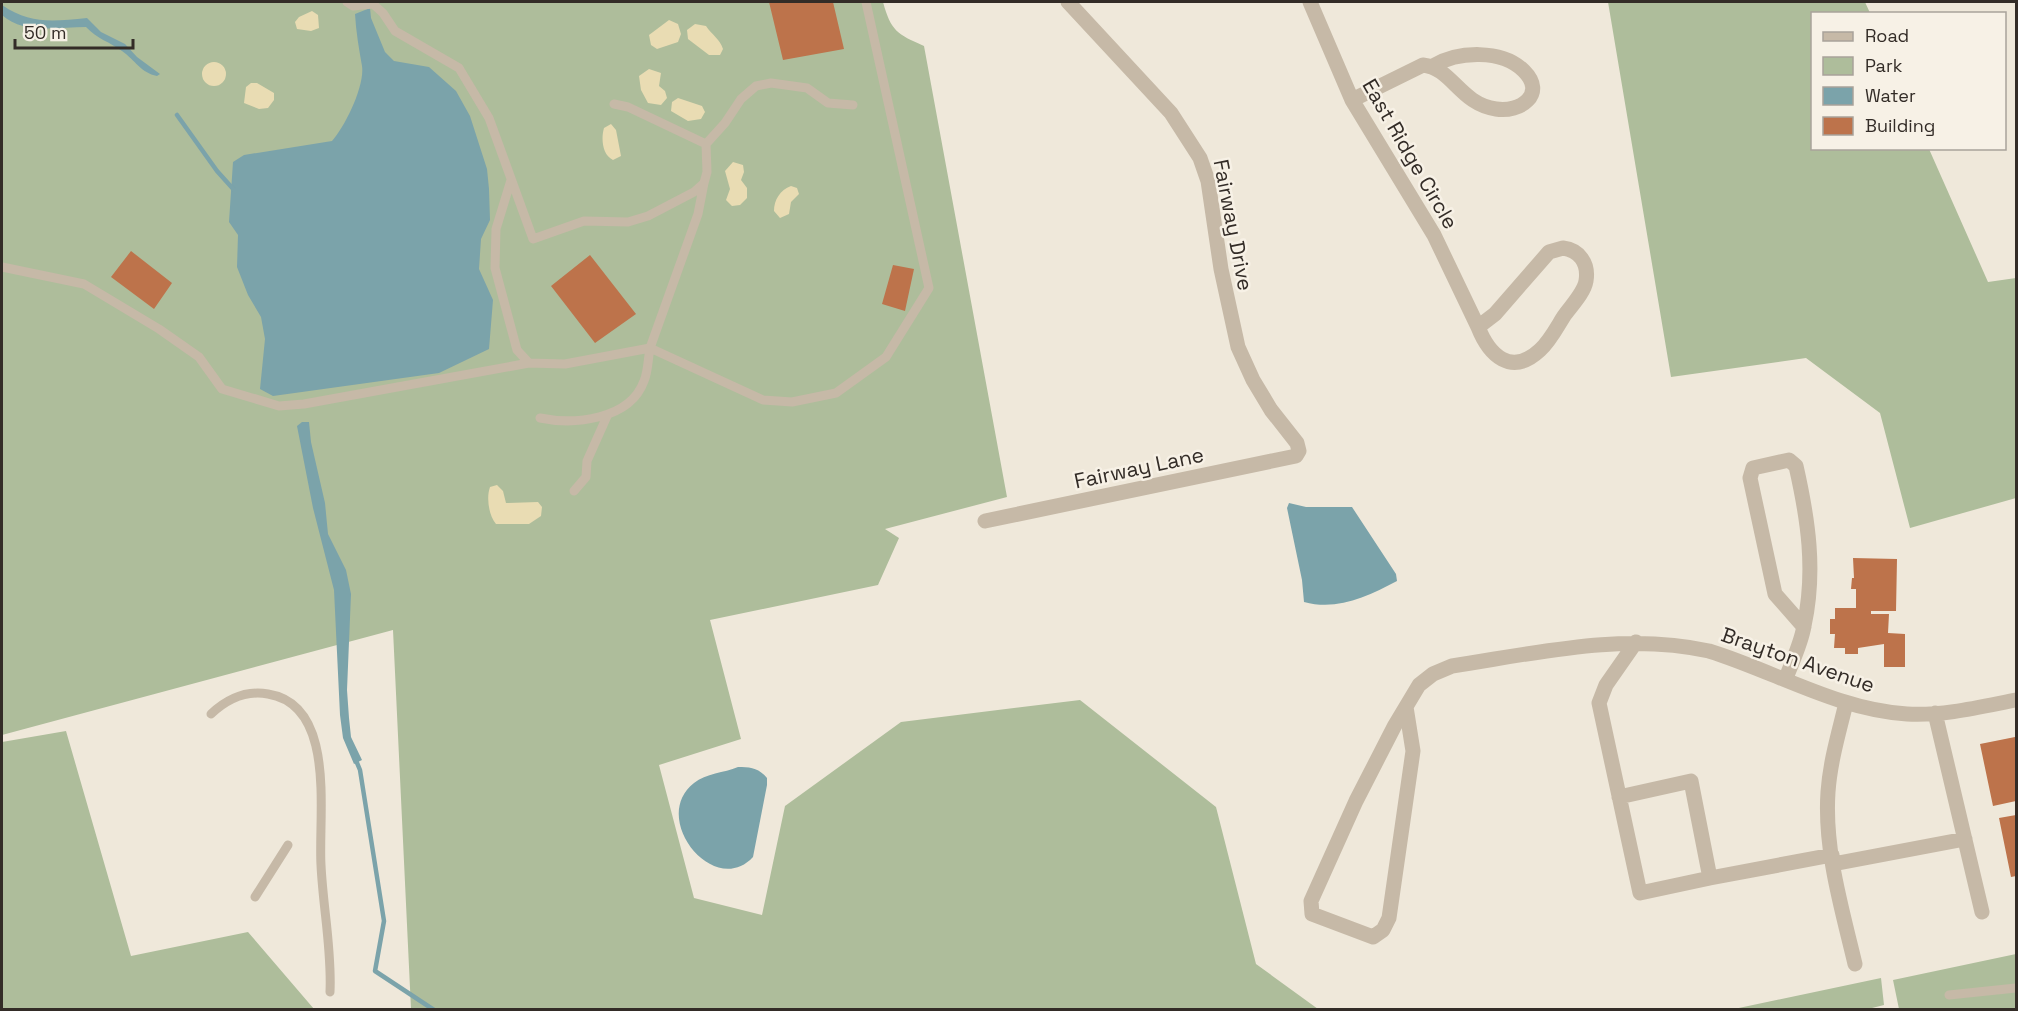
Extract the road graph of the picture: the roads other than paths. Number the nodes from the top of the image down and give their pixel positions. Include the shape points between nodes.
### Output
1 (866, 2) edge
2 (1068, 2) edge
3 (1310, 2) edge
4 (350, 4) edge
5 (1432, 66) junction
6 (1352, 100) junction
7 (614, 104) dead end
8 (854, 105) dead end
9 (706, 144) junction
10 (511, 180) junction
11 (704, 183) junction
12 (2, 267) edge
13 (1478, 327) junction
14 (650, 348) junction
15 (529, 363) junction
16 (608, 414) junction
17 (540, 418) dead end
18 (1299, 451) joint
19 (574, 491) dead end
20 (985, 521) dead end
21 (1804, 627) junction
22 (1636, 642) junction
23 (1786, 678) junction
24 (2016, 700) edge
25 (1846, 703) junction
26 (1406, 707) junction
27 (1935, 713) junction
28 (210, 714) dead end
29 (1619, 797) junction
30 (1965, 839) junction
31 (288, 845) dead end
32 (1832, 859) junction
33 (1710, 878) junction
34 (255, 897) dead end
35 (1982, 912) dead end
36 (1855, 964) dead end
37 (2016, 988) edge
38 (330, 992) dead end
39 (1949, 995) dead end

1 - 14 lane via 928,288 902,332 886,357 836,393 792,402 763,400
2 - 18 street, Fairway Drive via 1172,113 1200,158 1208,181 1222,278 1238,347 1253,380
3 - 6 street, East Ridge Circle
4 - 10 lane via 373,4 395,31 459,68 489,118
5 - 5 street via 1442,60 1472,56 1503,58 1525,72 1533,94 1516,109 1493,109 1471,100
5 - 6 street via 1413,69
6 - 13 street, East Ridge Circle via 1434,235
7 - 9 lane
8 - 9 lane via 828,103 807,88 771,83 756,86
9 - 11 lane
10 - 11 lane via 533,239 584,221 628,222 648,216
10 - 15 lane via 496,229 495,268 517,350
11 - 14 lane via 698,214
12 - 15 lane via 84,284 199,357 222,389 279,406
13 - 13 street, East Ridge Circle via 1486,346 1500,358 1517,361 1539,351 1586,283 1586,266 1580,255 1563,248 1549,252 1495,314
14 - 15 lane via 565,364
14 - 16 lane via 644,381 636,395
16 - 17 lane via 566,422
16 - 19 lane via 587,461 586,477
18 - 20 street, Fairway Lane via 1296,456
21 - 21 street via 1811,560 1809,538 1796,466 1788,460 1753,468 1750,477 1775,594
21 - 23 street
22 - 23 street, Brayton Avenue via 1686,645
22 - 26 street, Brayton Avenue via 1452,666 1419,685
22 - 29 street via 1606,685 1599,704
23 - 25 street, Brayton Avenue
24 - 27 street, Brayton Avenue
25 - 27 street, Brayton Avenue via 1889,712
25 - 32 street via 1828,783
26 - 26 street, Brayton Avenue via 1356,801 1310,909 1312,914 1373,937 1383,930 1389,918 1413,751
27 - 30 street
28 - 38 lane via 224,702 256,692 280,696 297,707 315,737
29 - 33 street via 1640,893
29 - 33 street via 1691,781
30 - 32 street
30 - 35 street
31 - 34 lane
32 - 33 street
32 - 36 street
37 - 39 lane

